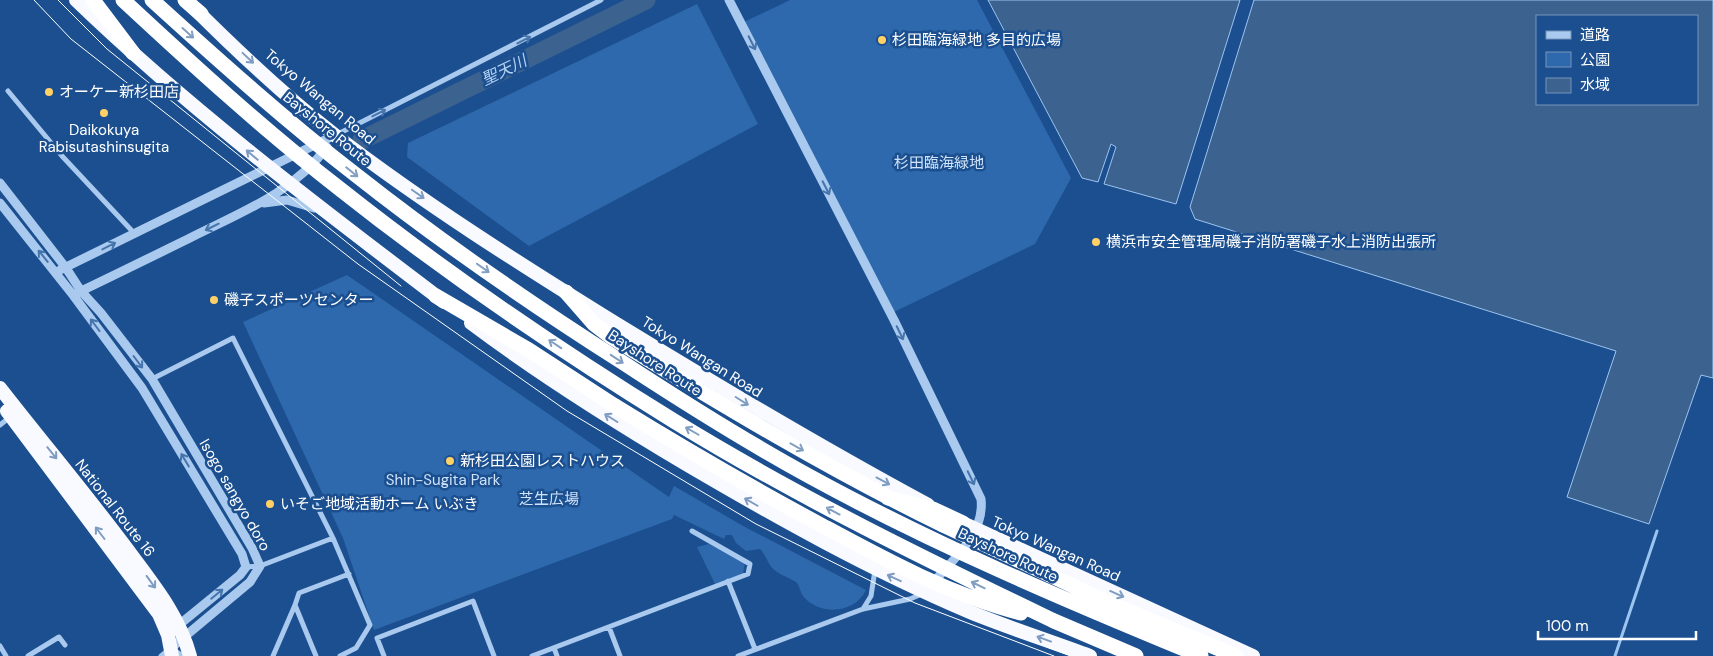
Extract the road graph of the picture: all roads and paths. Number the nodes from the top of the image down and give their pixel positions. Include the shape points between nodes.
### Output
1 (76, 0) edge
2 (93, 0) edge
3 (123, 0) edge
4 (152, 0) edge
5 (186, 0) edge
6 (601, 0) edge
7 (729, 0) edge
8 (201, 14) joint
9 (133, 52) junction
10 (8, 91) dead end
11 (336, 135) junction
12 (269, 169) junction
13 (0, 182) edge
14 (291, 185) junction
15 (0, 203) edge
16 (256, 205) junction
17 (332, 216) junction
18 (134, 233) junction
19 (66, 268) junction
20 (56, 273) junction
21 (566, 292) junction
22 (77, 293) junction
23 (436, 296) junction
24 (152, 379) junction
25 (0, 388) edge
26 (0, 403) edge
27 (9, 417) edge
28 (692, 531) dead end
29 (977, 531) junction
30 (333, 538) junction
31 (260, 566) junction
32 (246, 567) junction
33 (875, 569) junction
34 (349, 574) junction
35 (728, 581) junction
36 (926, 592) junction
37 (295, 605) junction
38 (863, 610) junction
39 (1054, 621) junction
40 (609, 627) junction
41 (182, 630) junction
42 (65, 645) dead end
43 (0, 646) edge
44 (554, 648) junction
45 (755, 649) junction
46 (168, 653) edge
47 (6, 656) edge
48 (28, 656) edge
49 (183, 656) edge
50 (190, 656) edge
51 (272, 656) edge
52 (316, 656) edge
53 (340, 656) edge
54 (384, 656) edge
55 (494, 656) edge
56 (532, 656) edge
57 (557, 656) edge
58 (620, 656) edge
59 (738, 656) edge
60 (1090, 656) edge
61 (1136, 656) edge
62 (1200, 656) edge
63 (1236, 656) edge
64 (1253, 656) edge

1 - 9 highway
2 - 9 highway
39 -> 3 highway, bridge via 800,494 674,421 557,345 341,190 260,124
4 -> 62 highway, Bayshore Route, bridge via 275,109 357,176 568,327 685,403 807,475 910,528 1024,582
5 - 8 highway
11 -> 6 street
7 -> 29 street via 978,491 982,509
8 -> 11 highway, Tokyo Wangan Road
12 -> 9 highway
10 - 18 street via 62,156
11 - 12 street
11 - 14 street via 316,162
11 -> 21 highway, Tokyo Wangan Road via 453,219
12 - 14 highway
12 - 18 street
13 - 19 street, Isogo sangyo doro
14 - 16 street
14 - 17 highway
20 -> 15 street, Isogo sangyo doro
16 - 17 street via 288,200 302,202
16 -> 22 street
17 - 23 highway
19 -> 18 street
19 - 20 street
19 - 22 street, Isogo sangyo doro
20 - 22 street, Isogo sangyo doro
21 -> 29 highway, Tokyo Wangan Road via 762,413
21 -> 63 highway, bridge via 594,324 611,337 724,406 888,498 1071,585
22 -> 24 street, Isogo sangyo doro via 101,313
32 -> 22 street, Isogo sangyo doro via 242,554 142,388
33 -> 23 highway via 773,515 646,440 501,346
23 - 39 highway, bridge via 758,491 870,551 974,600
24 - 30 street via 233,338
24 - 31 street, Isogo sangyo doro
25 - 27 highway, National Route 16
26 - 27 highway, National Route 16
27 -> 41 highway, National Route 16 via 106,520
46 -> 27 highway, National Route 16 via 159,614 139,584
28 - 35 street via 750,564 748,574
29 - 36 street
29 -> 64 highway, Tokyo Wangan Road
30 - 31 street
30 - 34 street
31 - 32 street
31 - 41 street, Isogo sangyo doro via 250,582
41 -> 32 street, Isogo sangyo doro
36 -> 33 highway
33 - 38 street via 872,596
34 - 37 street via 299,593
34 - 53 street via 370,625 356,648
35 - 40 street
35 - 45 street
36 - 38 street
60 -> 36 highway via 972,613
37 - 51 street
37 - 52 street
38 - 45 street
39 - 61 highway
40 - 44 street
40 - 58 street
41 - 46 street, Isogo sangyo doro
41 - 46 street, Isogo sangyo doro
41 - 50 highway, National Route 16
42 - 48 street via 59,637
43 - 47 street
44 - 56 street
44 - 57 street
45 - 59 street
46 - 49 street
54 - 55 street via 377,638 473,602

